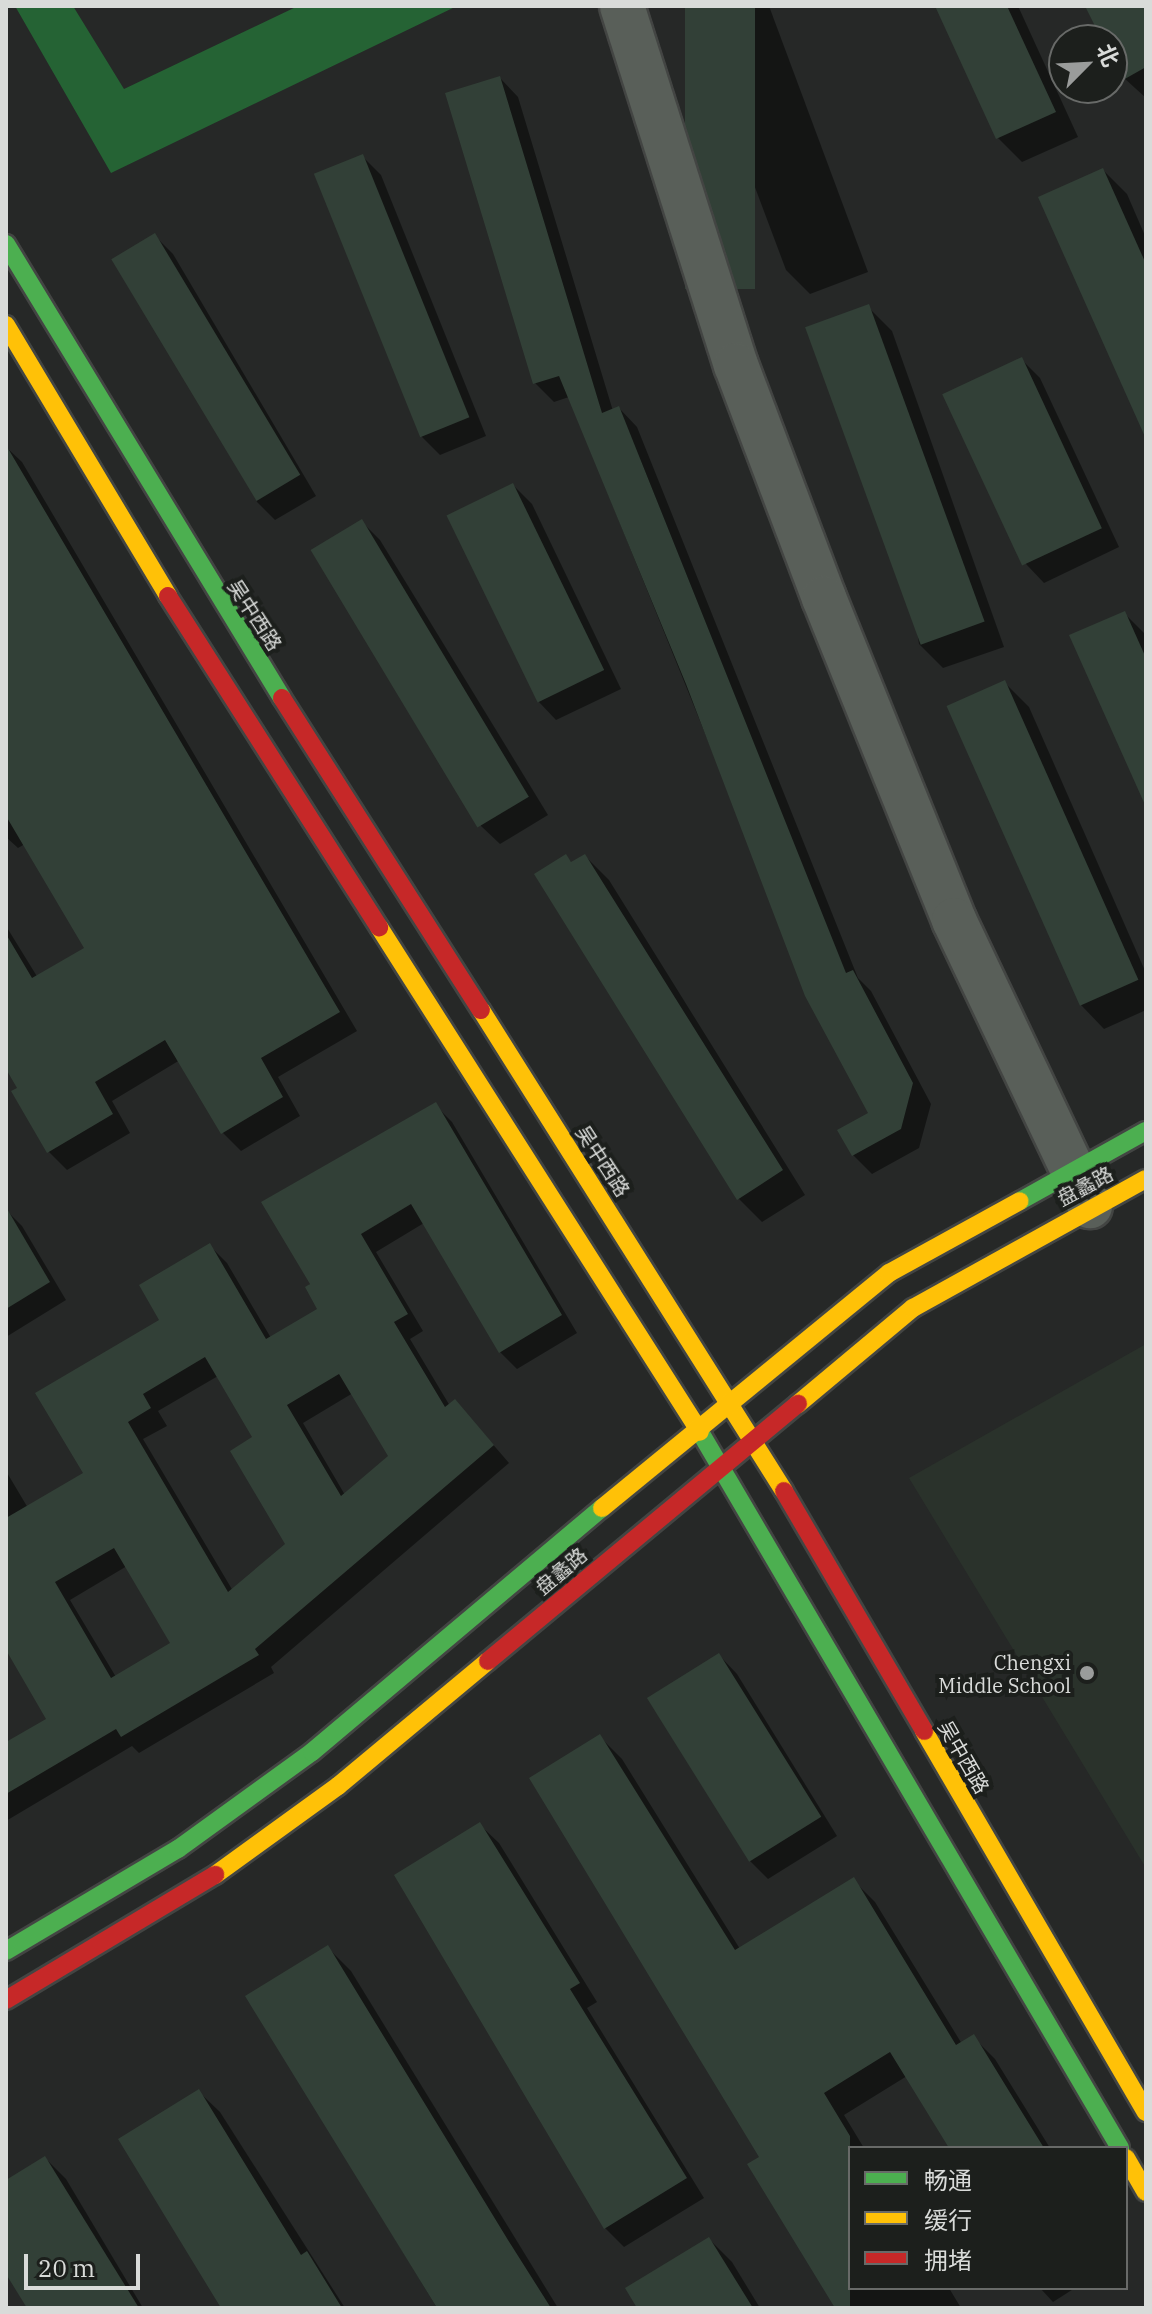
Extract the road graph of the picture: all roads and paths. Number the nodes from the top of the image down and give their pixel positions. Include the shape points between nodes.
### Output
1 (622, 6) edge
2 (6, 244) edge
3 (6, 325) edge
4 (1146, 1131) edge
5 (1071, 1170) junction
6 (1146, 1179) edge
7 (1091, 1208) junction
8 (730, 1400) junction
9 (698, 1426) junction
10 (753, 1438) junction
11 (721, 1464) junction
12 (6, 1951) edge
13 (6, 2000) edge
14 (1146, 2112) edge
15 (1119, 2146) edge
16 (1128, 2161) edge
17 (1146, 2192) edge

1 - 5 street via 736,365 824,598 954,920
2 - 8 main road, 吴中西路 via 195,561
3 - 9 main road via 168,596
4 - 5 main road, 盘蠡路
5 - 7 street
5 - 8 main road, 盘蠡路 via 909,1259
6 - 7 main road, 盘蠡路
7 - 10 main road, 盘蠡路 via 932,1295
8 - 9 main road, 盘蠡路
8 - 10 main road, 吴中西路
9 - 11 main road
9 - 12 main road, 盘蠡路 via 312,1752 178,1849
10 - 11 main road, 盘蠡路
10 - 14 main road, 吴中西路
11 - 13 main road, 盘蠡路 via 338,1786 201,1885
11 - 15 main road
16 - 17 main road

